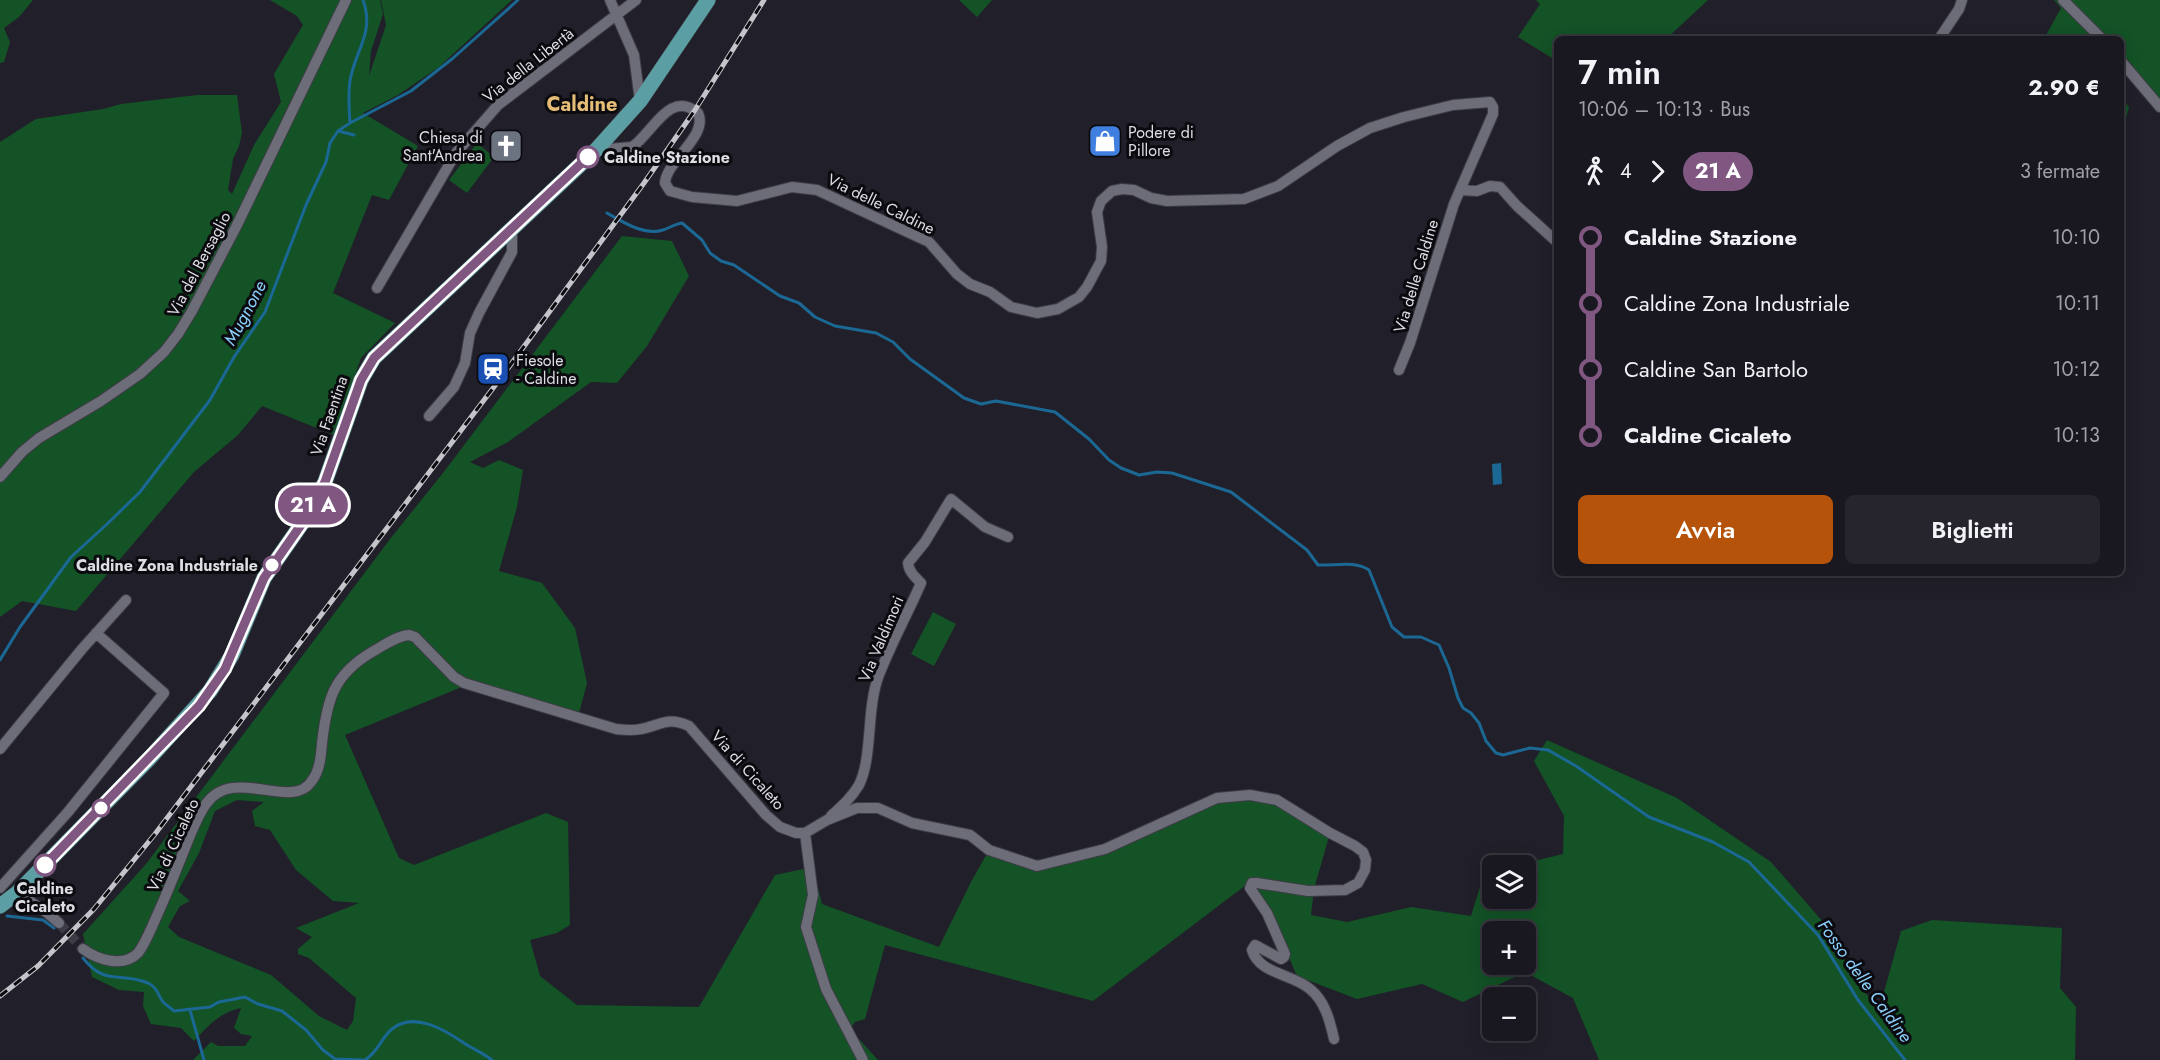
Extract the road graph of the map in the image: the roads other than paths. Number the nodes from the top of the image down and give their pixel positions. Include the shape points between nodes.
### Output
1 (346, 0) edge
2 (610, 0) edge
3 (636, 0) edge
4 (708, 0) edge
5 (1962, 0) edge
6 (2063, 0) edge
7 (617, 15) junction
8 (1941, 36) edge
9 (2099, 36) edge
10 (2124, 65) edge
11 (640, 101) junction
12 (2160, 107) edge
13 (596, 150) junction
14 (1460, 190) junction
15 (512, 230) junction
16 (1554, 239) edge
17 (377, 288) dead end
18 (1399, 370) dead end
19 (429, 416) dead end
20 (0, 477) edge
21 (1008, 537) dead end
22 (126, 600) dead end
23 (96, 633) junction
24 (0, 749) edge
25 (68, 812) junction
26 (827, 820) junction
27 (82, 828) junction
28 (805, 833) junction
29 (0, 888) edge
30 (17, 893) junction
31 (0, 906) edge
32 (59, 923) tunnel mouth
33 (83, 950) tunnel mouth
34 (1334, 1039) dead end
35 (863, 1060) edge

1 - 20 street, Via del Bersaglio via 241,216 178,334 140,374 39,438
2 - 7 street
3 - 7 street, Via della Libertà
4 - 11 main road, Via Faentina
5 - 8 street
6 - 9 street
7 - 11 street via 634,55
7 - 17 street, Via della Libertà via 498,105 456,153
10 - 12 street
11 - 13 main road, Via Faentina
13 - 14 street, Via delle Caldine via 632,147 666,113 686,105 698,113 700,121 666,178 670,191 737,201 792,187 817,190 929,242 970,284 1011,307 1037,313 1058,309 1087,287 1101,261 1097,212 1101,201 1112,191 1134,190 1167,201 1244,199 1278,186 1370,128 1453,105 1490,102 1492,114
13 - 15 main road, Via Faentina
14 - 16 street via 1500,187
14 - 18 street, Via delle Caldine
15 - 19 street via 512,252 470,333 465,363 454,387
15 - 27 main road, Via Faentina via 374,358 361,380 325,482 264,578 225,669 199,706
21 - 26 street, Via Valdimori via 985,527 951,499 908,563 921,583 878,676 865,764 847,801
22 - 23 street
23 - 24 street
23 - 25 street via 164,693
25 - 27 street
25 - 29 street
26 - 28 street
26 - 34 street via 858,808 878,808 912,823 970,835 989,850 1037,866 1105,849 1217,798 1250,795 1277,800 1355,846 1366,860 1358,883 1345,890 1308,891 1257,883 1250,888 1267,913 1285,954 1281,959 1255,945 1253,954 1273,971 1317,996
27 - 30 main road, Via Faentina
28 - 33 street, Via di Cicaleto via 780,827 766,816 689,726 666,721 643,729 616,729 464,683 415,637 404,635 355,662 332,692 320,760 308,786 288,792 234,787 219,790 208,801 191,832 137,953 114,961
28 - 35 street via 813,895 806,927 826,988
30 - 31 main road, Via Faentina
30 - 32 street

